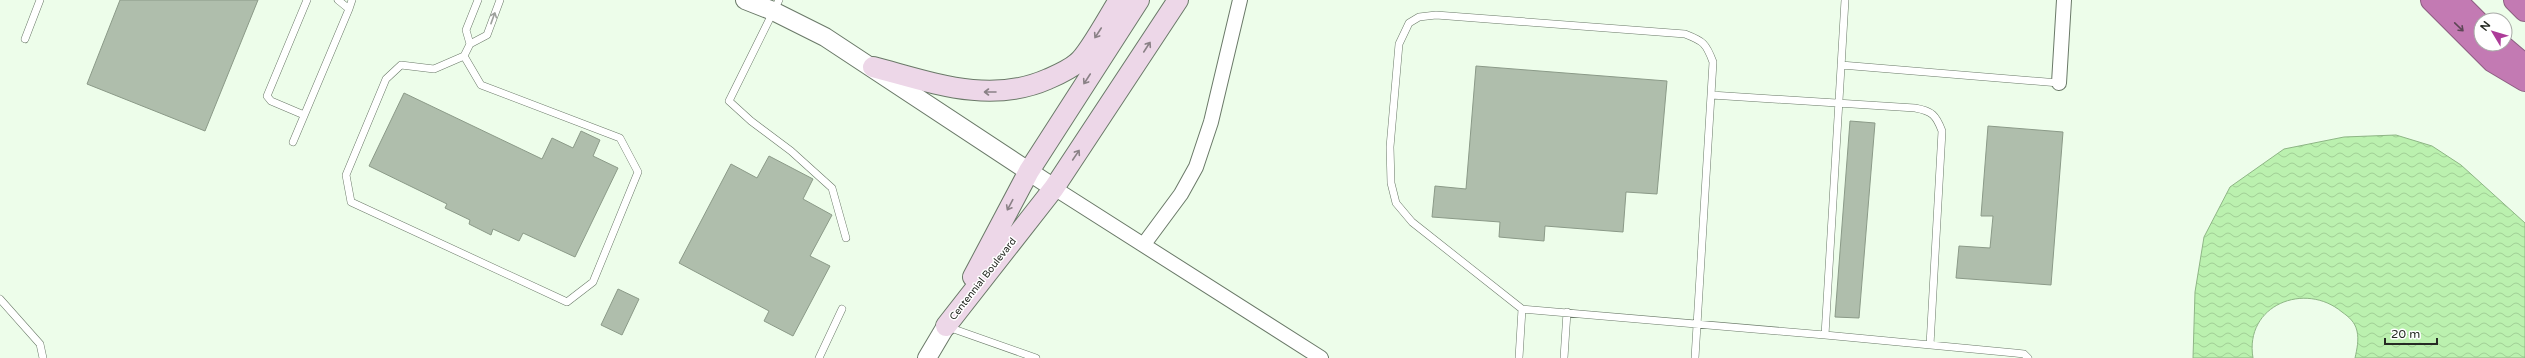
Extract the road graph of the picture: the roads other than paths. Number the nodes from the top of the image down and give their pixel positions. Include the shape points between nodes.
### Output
1 (40, 0) edge
2 (307, 0) edge
3 (338, 0) edge
4 (352, 0) edge
5 (478, 0) edge
6 (500, 0) edge
7 (745, 0) edge
8 (1119, 0) edge
9 (1139, 0) edge
10 (1178, 0) edge
11 (1240, 0) edge
12 (1845, 0) edge
13 (2064, 0) edge
14 (2432, 0) edge
15 (2455, 0) edge
16 (2515, 0) edge
17 (776, 5) edge
18 (349, 9) junction
19 (2525, 10) edge
20 (2473, 18) edge
21 (24, 39) dead end
22 (470, 44) junction
23 (2508, 52) edge
24 (464, 56) junction
25 (1841, 65) junction
26 (2525, 66) edge
27 (873, 67) junction
28 (2525, 80) edge
29 (2059, 83) joint
30 (1711, 95) junction
31 (1838, 103) junction
32 (304, 115) junction
33 (293, 142) dead end
34 (1029, 171) junction
35 (1054, 188) junction
36 (846, 238) dead end
37 (1144, 244) junction
38 (0, 299) edge
39 (842, 309) dead end
40 (1522, 309) junction
41 (1567, 312) junction
42 (946, 326) junction
43 (1697, 326) junction
44 (1825, 335) junction
45 (1930, 345) junction
46 (43, 358) edge
47 (819, 358) edge
48 (927, 358) edge
49 (1036, 358) edge
50 (1321, 358) edge
51 (1519, 358) edge
52 (1564, 358) edge
53 (1695, 358) edge
54 (2028, 358) edge

1 - 21 lane
2 - 32 lane via 267,96 271,102
3 - 18 lane
4 - 18 lane
5 - 22 lane via 466,30
22 -> 6 lane via 487,35
7 - 17 street
8 -> 27 main road via 1078,63 1034,85 1012,91 966,90
9 -> 34 main road, Centennial Boulevard
35 -> 10 main road, Centennial Boulevard
11 - 37 street via 1211,122 1196,167 1181,194
12 - 25 lane
13 - 29 street
14 -> 28 highway via 2493,61
15 - 20 highway
16 - 19 highway
17 - 27 street
17 - 36 lane via 729,101 832,188
18 - 32 lane
22 - 24 lane
23 - 26 highway
24 - 24 lane via 434,69 401,65 386,79 346,174 351,202 567,302 593,282 638,172 620,138 481,85
25 - 29 lane
25 - 31 lane
27 - 34 street
30 - 31 lane
30 - 40 lane via 1713,62 1707,46 1685,34 1436,15 1420,17 1409,23 1399,44 1390,148 1391,183 1396,203 1412,222
30 - 43 lane
31 - 44 lane
31 - 45 lane via 1915,108 1930,110 1937,116 1942,131
32 - 33 lane
34 - 35 street
34 -> 42 main road, Centennial Boulevard
35 - 37 street
35 - 42 main road, Centennial Boulevard
37 - 50 street
38 - 46 lane via 40,344
39 - 47 lane
40 - 41 lane
40 - 51 lane
41 - 43 lane
41 - 52 lane
42 - 48 street
42 - 49 lane
43 - 44 lane
43 - 53 lane
44 - 45 lane
45 - 54 lane via 2024,354

